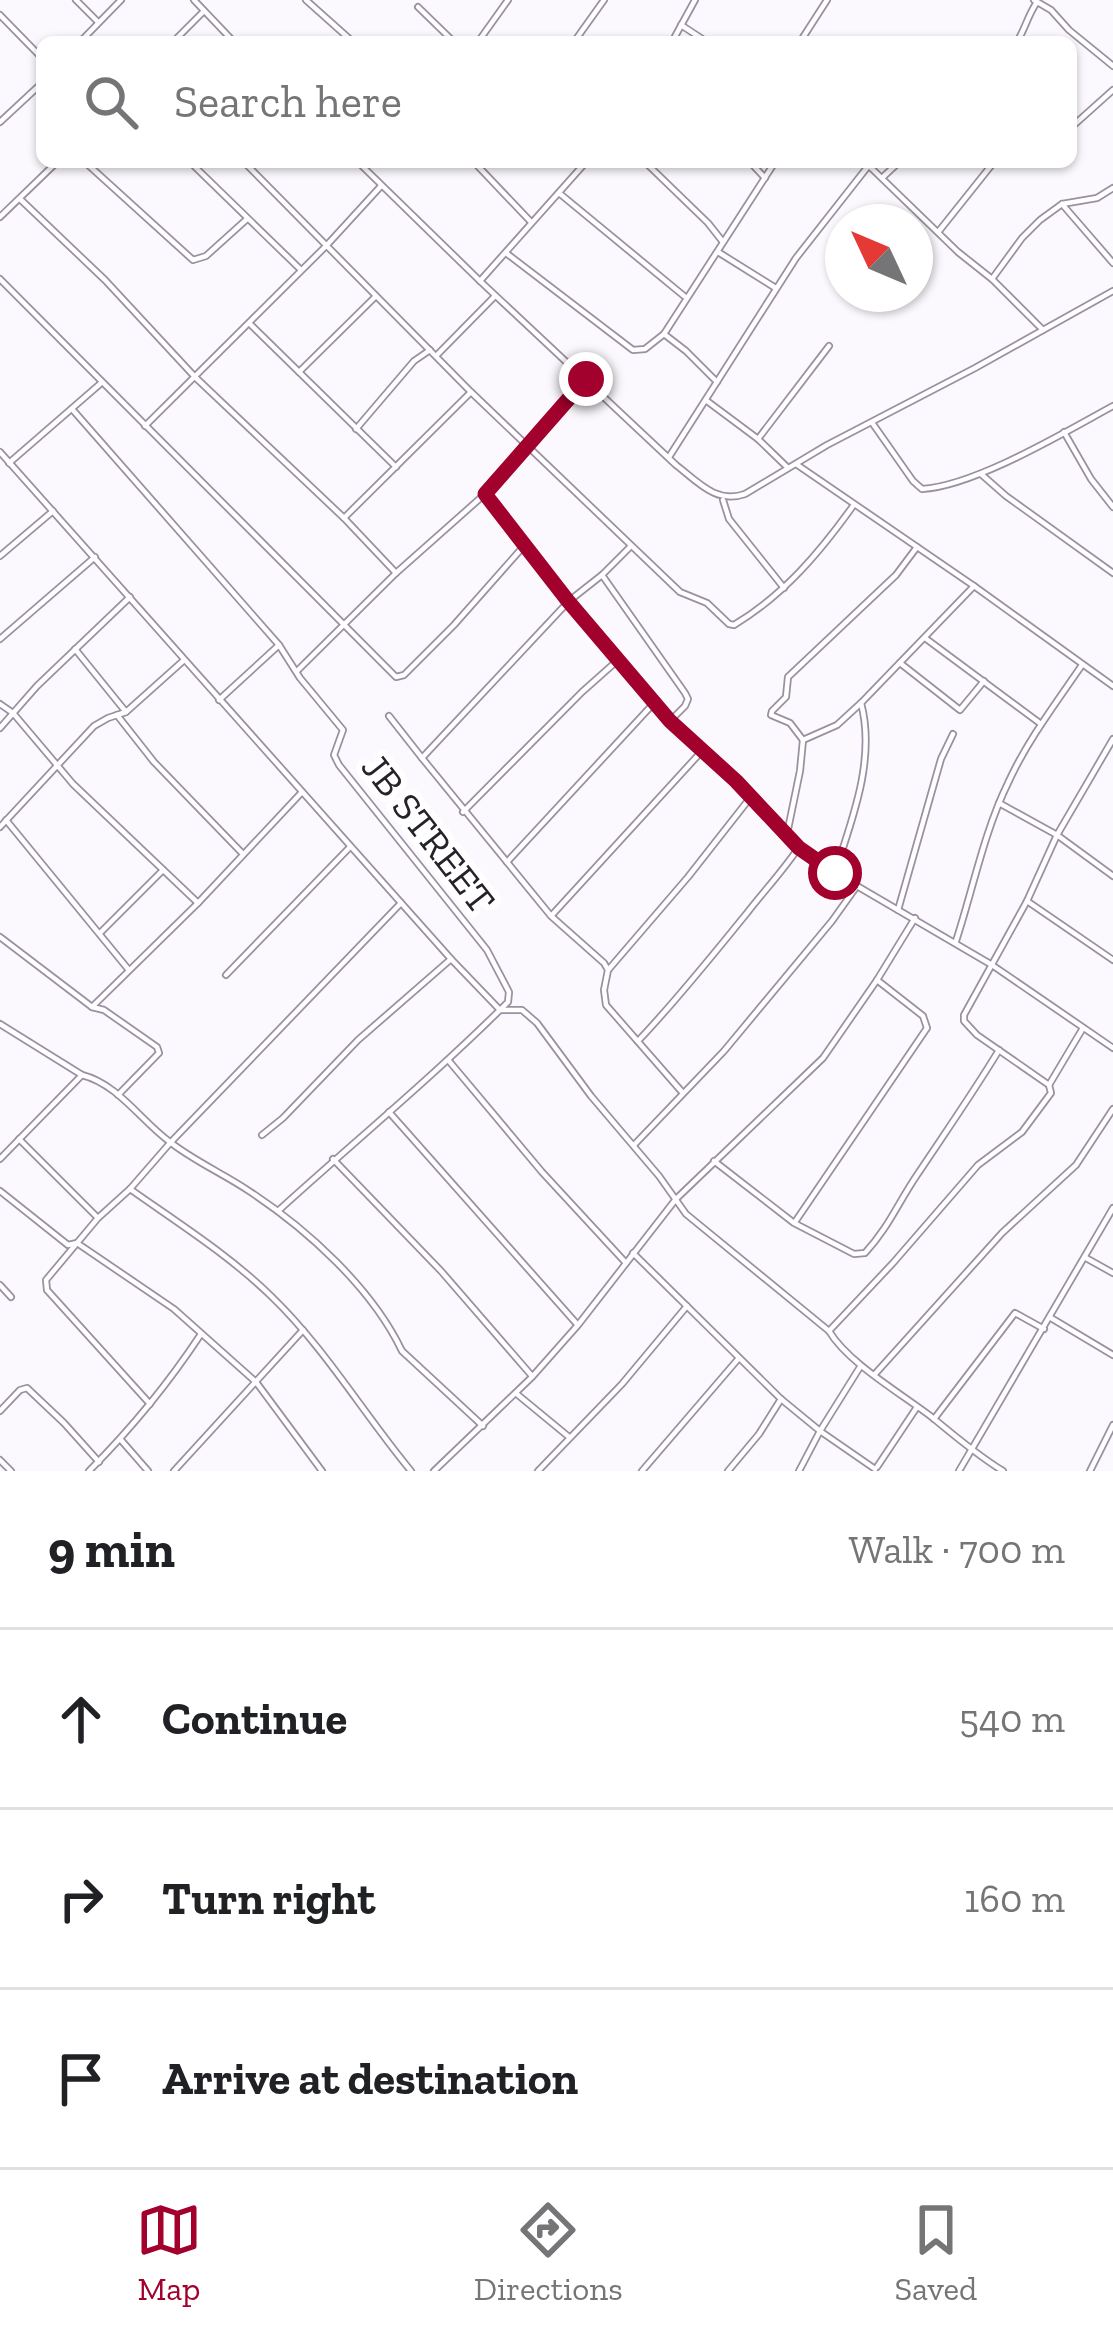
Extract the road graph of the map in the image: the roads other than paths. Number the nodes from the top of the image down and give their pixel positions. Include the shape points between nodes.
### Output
1 (76, 0) edge
2 (121, 0) edge
3 (194, 0) edge
4 (306, 0) edge
5 (508, 0) edge
6 (592, 0) edge
7 (695, 0) edge
8 (827, 0) edge
9 (1058, 0) edge
10 (1035, 1) edge
11 (603, 3) edge
12 (418, 7) dead end
13 (1051, 10) junction
14 (204, 11) junction
15 (0, 15) edge
16 (98, 22) junction
17 (681, 25) junction
18 (85, 36) edge
19 (179, 36) edge
20 (228, 36) edge
21 (346, 36) edge
22 (448, 36) edge
23 (482, 36) edge
24 (578, 36) edge
25 (675, 36) edge
26 (698, 36) edge
27 (804, 36) edge
28 (1020, 36) edge
29 (1076, 36) edge
30 (1077, 37) edge
31 (36, 52) edge
32 (1113, 66) edge
33 (36, 88) edge
34 (1113, 90) edge
35 (0, 120) edge
36 (1077, 122) edge
37 (51, 168) edge
38 (92, 168) edge
39 (196, 168) edge
40 (250, 168) edge
41 (364, 168) edge
42 (479, 168) edge
43 (484, 168) edge
44 (581, 168) edge
45 (651, 168) edge
46 (756, 168) edge
47 (772, 168) edge
48 (864, 168) edge
49 (872, 168) edge
50 (892, 168) edge
51 (989, 168) edge
52 (482, 171) junction
53 (883, 177) junction
54 (766, 178) junction
55 (382, 186) junction
56 (1113, 188) edge
57 (559, 193) junction
58 (20, 199) junction
59 (1062, 204) junction
60 (0, 217) edge
61 (247, 219) junction
62 (531, 222) junction
63 (939, 231) junction
64 (723, 242) junction
65 (327, 245) junction
66 (718, 252) junction
67 (506, 253) junction
68 (1113, 263) edge
69 (301, 269) junction
70 (0, 279) edge
71 (992, 279) junction
72 (480, 281) junction
73 (7, 287) junction
74 (776, 288) junction
75 (1113, 291) edge
76 (0, 293) edge
77 (377, 295) junction
78 (495, 296) junction
79 (685, 298) junction
80 (249, 322) junction
81 (1043, 330) junction
82 (664, 334) junction
83 (830, 346) dead end
84 (434, 352) junction
85 (299, 372) junction
86 (195, 377) junction
87 (586, 379) junction
88 (717, 382) junction
89 (100, 383) junction
90 (471, 392) junction
91 (706, 401) junction
92 (1113, 406) edge
93 (72, 409) junction
94 (872, 424) junction
95 (145, 425) junction
96 (356, 429) junction
97 (1064, 432) junction
98 (758, 439) junction
99 (527, 447) junction
100 (0, 453) edge
101 (668, 457) junction
102 (9, 463) junction
103 (796, 464) junction
104 (396, 467) junction
105 (788, 468) junction
106 (981, 473) junction
107 (1113, 489) edge
108 (485, 494) junction
109 (1103, 494) junction
110 (723, 497) junction
111 (854, 506) junction
112 (1113, 507) edge
113 (53, 511) junction
114 (344, 518) junction
115 (524, 546) junction
116 (631, 546) junction
117 (917, 547) junction
118 (0, 556) edge
119 (94, 557) junction
120 (396, 572) junction
121 (1113, 573) edge
122 (602, 575) junction
123 (974, 586) junction
124 (784, 588) junction
125 (130, 597) junction
126 (568, 601) junction
127 (343, 623) junction
128 (925, 638) junction
129 (0, 639) edge
130 (279, 645) junction
131 (75, 649) junction
132 (617, 660) junction
133 (183, 661) junction
134 (900, 663) junction
135 (1082, 665) junction
136 (297, 671) junction
137 (984, 681) junction
138 (1113, 686) edge
139 (219, 700) junction
140 (654, 703) junction
141 (861, 703) junction
142 (0, 704) edge
143 (126, 712) junction
144 (13, 713) junction
145 (117, 716) junction
146 (389, 716) dead end
147 (670, 721) junction
148 (1041, 724) junction
149 (0, 728) edge
150 (953, 734) dead end
151 (803, 740) junction
152 (1113, 740) edge
153 (702, 751) junction
154 (422, 758) junction
155 (60, 765) junction
156 (302, 792) junction
157 (750, 798) junction
158 (999, 803) junction
159 (463, 812) junction
160 (6, 820) junction
161 (0, 826) edge
162 (787, 835) junction
163 (1057, 835) junction
164 (350, 847) junction
165 (799, 848) junction
166 (243, 854) junction
167 (506, 863) junction
168 (163, 870) junction
169 (835, 873) junction
170 (1113, 876) edge
171 (857, 886) junction
172 (1027, 901) junction
173 (198, 903) junction
174 (401, 903) junction
175 (898, 910) junction
176 (551, 916) junction
177 (915, 918) junction
178 (100, 933) junction
179 (0, 937) edge
180 (956, 944) junction
181 (451, 959) junction
182 (1113, 960) edge
183 (992, 965) junction
184 (130, 970) junction
185 (608, 970) junction
186 (226, 975) dead end
187 (877, 980) junction
188 (92, 1007) junction
189 (500, 1010) junction
190 (0, 1024) edge
191 (1084, 1027) junction
192 (8, 1029) junction
193 (0, 1036) edge
194 (637, 1041) junction
195 (1113, 1048) edge
196 (999, 1050) junction
197 (449, 1061) junction
198 (82, 1075) junction
199 (1049, 1085) junction
200 (682, 1092) junction
201 (118, 1095) junction
202 (1113, 1109) edge
203 (389, 1112) junction
204 (262, 1135) dead end
205 (19, 1139) junction
206 (170, 1143) junction
207 (633, 1145) junction
208 (0, 1159) edge
209 (333, 1159) junction
210 (714, 1161) junction
211 (130, 1189) junction
212 (0, 1191) edge
213 (676, 1199) junction
214 (1113, 1208) edge
215 (278, 1211) junction
216 (98, 1217) junction
217 (794, 1223) junction
218 (76, 1243) junction
219 (633, 1253) junction
220 (1086, 1258) junction
221 (626, 1263) junction
222 (1113, 1273) edge
223 (0, 1285) edge
224 (11, 1297) dead end
225 (687, 1306) junction
226 (1051, 1318) junction
227 (578, 1324) junction
228 (1044, 1329) junction
229 (303, 1330) junction
230 (829, 1330) junction
231 (201, 1334) junction
232 (1113, 1354) edge
233 (739, 1358) junction
234 (861, 1365) junction
235 (875, 1374) junction
236 (532, 1377) junction
237 (256, 1382) junction
238 (516, 1394) junction
239 (782, 1400) junction
240 (151, 1404) junction
241 (2, 1405) edge
242 (917, 1407) junction
243 (934, 1419) junction
244 (1113, 1425) edge
245 (483, 1427) junction
246 (820, 1431) junction
247 (569, 1437) junction
248 (122, 1440) junction
249 (971, 1452) junction
250 (0, 1460) edge
251 (99, 1462) junction
252 (644, 1470) edge
253 (874, 1470) edge
254 (11, 1471) edge
255 (89, 1471) edge
256 (148, 1471) edge
257 (173, 1471) edge
258 (322, 1471) edge
259 (411, 1471) edge
260 (434, 1471) edge
261 (538, 1471) edge
262 (728, 1471) edge
263 (799, 1471) edge
264 (959, 1471) edge
265 (1003, 1471) edge
266 (1090, 1471) edge

1 - 16 street
2 - 16 street
3 - 14 street
4 - 21 street
5 - 23 street
6 - 11 street
7 - 17 street
8 - 27 street
9 - 13 street
10 - 13 street
10 - 28 street
11 - 24 street
12 - 22 street
13 - 29 street
14 - 19 street
14 - 20 street
15 - 31 street
16 - 18 street
17 - 25 street
17 - 26 street
30 - 32 street
33 - 35 street
34 - 36 street
37 - 58 street
38 - 61 street via 193,260
39 - 61 street
40 - 65 street
41 - 55 street
42 - 52 street
43 - 52 street
44 - 57 street
45 - 64 street
46 - 54 street
47 - 54 street
48 - 74 street
49 - 53 street
50 - 53 street
51 - 63 street
52 - 62 street
53 - 63 street
54 - 64 street
55 - 65 street
55 - 72 street
56 - 59 street
57 - 62 street
57 - 79 street
58 - 60 street
58 - 86 street
59 - 68 street
59 - 71 street via 1022,238
61 - 69 street
62 - 67 street
63 - 71 street
64 - 66 street
65 - 69 street
65 - 77 street
66 - 74 street
66 - 79 street
67 - 72 street
67 - 82 street via 633,350
69 - 80 street
70 - 73 street
71 - 81 street
72 - 78 street
73 - 76 street
73 - 89 street
74 - 88 street
75 - 81 street
77 - 84 street
77 - 85 street
78 - 84 street
78 - 87 street
79 - 82 street
80 - 85 street
80 - 86 street
81 - 94 street
82 - 88 street
83 - 98 street
84 - 90 street
84 - 96 street via 414,361
85 - 96 street
86 - 95 street
86 - 114 street
87 - 99 street
87 - 101 street
88 - 91 street
89 - 93 street
89 - 95 street
90 - 99 street
90 - 104 street
91 - 98 street
91 - 101 street
92 - 97 street
93 - 102 street
93 - 130 street, JB STREET
94 - 103 street
94 - 106 street via 922,489
95 - 127 street
96 - 104 street
97 - 106 street
97 - 109 street
98 - 105 street
99 - 108 street
99 - 116 street
100 - 102 street
101 - 110 street
102 - 113 street
103 - 105 street
103 - 111 street
104 - 114 street
105 - 110 street via 746,494
106 - 121 street
107 - 109 street
108 - 115 street
108 - 120 street
109 - 112 street
110 - 124 street via 729,519
111 - 117 street
111 - 124 street
113 - 118 street
113 - 119 street
114 - 120 street
115 - 126 street
115 - 127 street via 404,675 396,677
116 - 122 street
116 - 124 street via 731,625
117 - 123 street
117 - 151 street via 788,676 786,697 771,716
119 - 125 street
119 - 129 street
120 - 127 street
122 - 126 street
122 - 147 street via 688,699
123 - 128 street
123 - 135 street
125 - 131 street
125 - 133 street
126 - 132 street
126 - 154 street
127 - 136 street
128 - 134 street
128 - 137 street
130 - 136 street, JB STREET
130 - 139 street
131 - 143 street
131 - 144 street
132 - 140 street
132 - 159 street
133 - 139 street
133 - 143 street
134 - 137 street via 960,710
134 - 141 street
135 - 138 street
135 - 148 street
136 - 189 street, JB STREET via 343,730 334,755 339,764 488,950 509,992
137 - 148 street
139 - 156 street
140 - 147 street
140 - 167 street
141 - 151 street
141 - 169 street via 860,791
142 - 144 street
143 - 145 street
144 - 149 street
144 - 155 street
145 - 155 street via 94,727
145 - 166 street
146 - 154 street
147 - 153 street
148 - 158 street
150 - 175 street
151 - 162 street
152 - 163 street
153 - 157 street
153 - 176 street
154 - 159 street
155 - 160 street
155 - 168 street
156 - 164 street
156 - 166 street
157 - 162 street
157 - 185 street
158 - 163 street
158 - 180 street
159 - 167 street
160 - 161 street
160 - 178 street
162 - 165 street
163 - 170 street
163 - 172 street
164 - 174 street
164 - 186 street
165 - 169 street
165 - 194 street
166 - 173 street
167 - 176 street
168 - 173 street
168 - 178 street
169 - 171 street
171 - 175 street
171 - 200 street
172 - 182 street
172 - 183 street
173 - 184 street
174 - 181 street
174 - 206 street
175 - 177 street
176 - 185 street
177 - 180 street
177 - 187 street
178 - 184 street
179 - 188 street
180 - 183 street
181 - 189 street
181 - 204 street
183 - 191 street
183 - 196 street via 964,1021
184 - 188 street
185 - 194 street via 606,1005
187 - 210 street via 824,1058
187 - 217 street via 927,1028
188 - 201 street via 157,1047
189 - 197 street
189 - 207 street via 522,1010 537,1023
190 - 192 street
191 - 195 street
191 - 199 street
192 - 193 street
192 - 198 street
194 - 200 street
196 - 199 street
196 - 217 street via 865,1253
197 - 203 street
197 - 221 street
198 - 201 street
198 - 205 street
199 - 230 street via 1022,1132 978,1165
200 - 207 street
201 - 206 street
202 - 235 street via 1076,1166 1020,1214
203 - 209 street
203 - 227 street
205 - 208 street
205 - 216 street
206 - 211 street
206 - 215 street
207 - 213 street
209 - 215 street
209 - 236 street
210 - 213 street
210 - 217 street
211 - 216 street
211 - 229 street via 243,1270
212 - 218 street via 68,1245
213 - 219 street
213 - 230 street
214 - 220 street
215 - 245 street via 326,1251 402,1352
216 - 218 street
218 - 231 street
218 - 240 street via 46,1280 47,1290
219 - 221 street
219 - 225 street
220 - 222 street
220 - 226 street
221 - 227 street
223 - 224 street
225 - 233 street
225 - 247 street
226 - 228 street
226 - 232 street
227 - 236 street
228 - 243 street via 1015,1312
228 - 249 street
229 - 237 street
229 - 259 street
230 - 234 street
231 - 237 street
231 - 240 street
233 - 239 street
233 - 252 street
234 - 235 street
234 - 246 street
235 - 242 street
236 - 238 street
237 - 257 street
237 - 258 street
238 - 245 street
238 - 247 street
239 - 246 street
239 - 262 street
240 - 248 street
241 - 251 street via 27,1388
242 - 243 street
242 - 253 street
243 - 249 street
244 - 266 street
245 - 260 street
246 - 253 street
246 - 263 street
247 - 261 street
248 - 251 street
248 - 256 street
249 - 264 street
249 - 265 street
250 - 254 street
251 - 255 street

